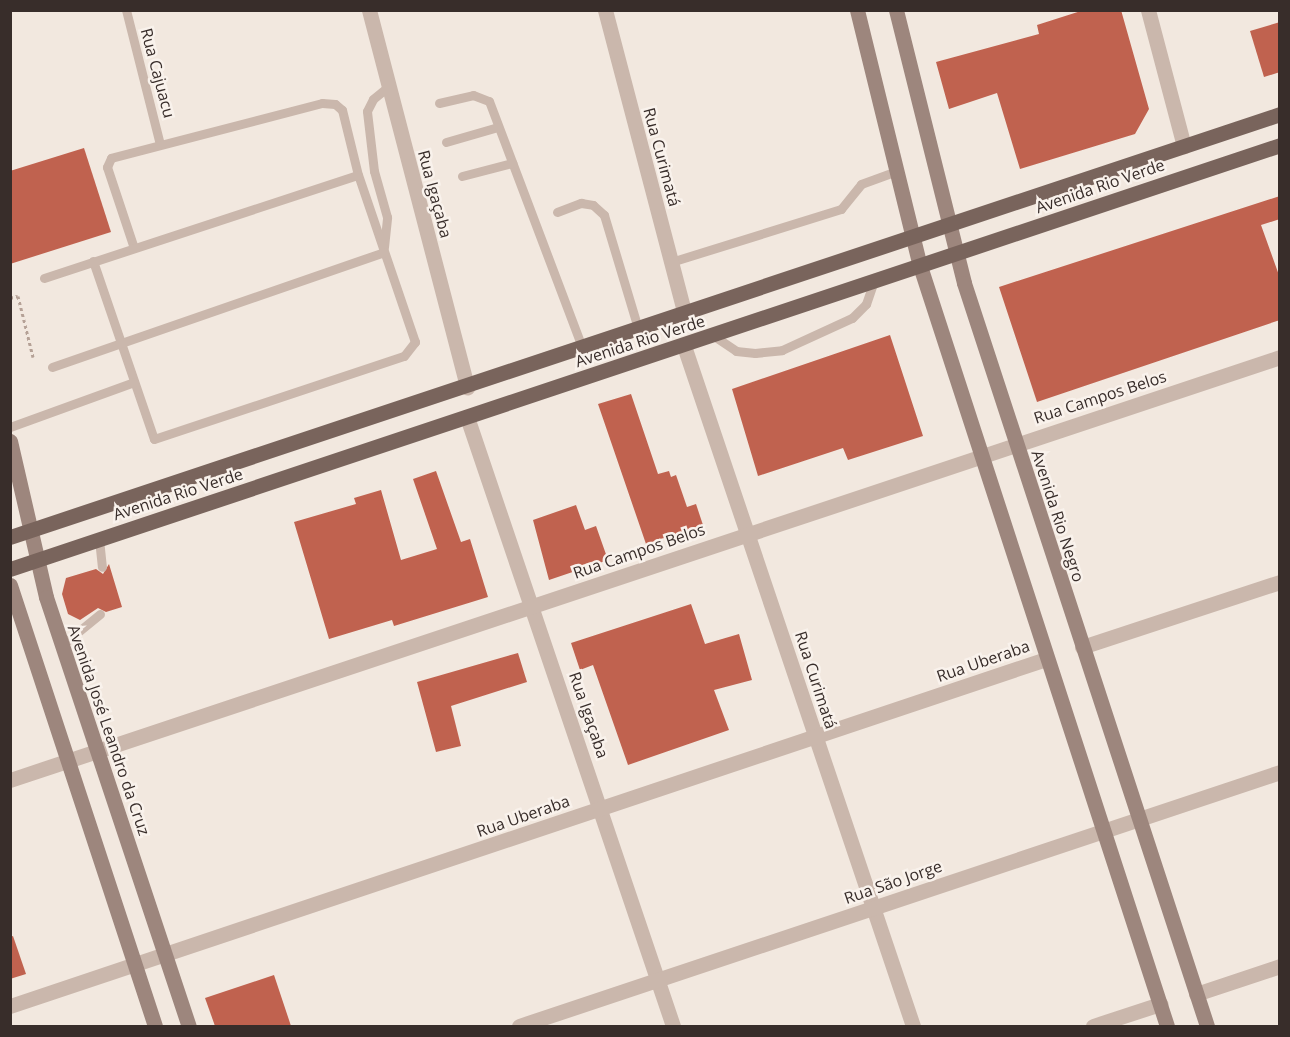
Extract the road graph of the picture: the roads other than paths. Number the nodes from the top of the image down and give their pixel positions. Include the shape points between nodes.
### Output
1 (126, 10) edge
2 (369, 10) edge
3 (605, 10) edge
4 (857, 10) edge
5 (896, 10) edge
6 (1148, 10) edge
7 (389, 86) junction
8 (439, 103) dead end
9 (1280, 114) edge
10 (498, 127) junction
11 (446, 142) dead end
12 (160, 144) junction
13 (1280, 145) edge
14 (1184, 146) junction
15 (512, 163) junction
16 (897, 171) junction
17 (358, 175) junction
18 (462, 176) dead end
19 (557, 212) dead end
20 (950, 224) junction
21 (913, 237) junction
22 (134, 248) junction
23 (384, 252) junction
24 (958, 254) junction
25 (93, 261) junction
26 (670, 262) junction
27 (920, 266) junction
28 (44, 278) dead end
29 (874, 281) junction
30 (684, 312) junction
31 (638, 328) junction
32 (714, 336) junction
33 (120, 340) junction
34 (684, 346) junction
35 (582, 347) junction
36 (1280, 357) edge
37 (52, 367) dead end
38 (134, 382) junction
39 (467, 387) junction
40 (467, 417) junction
41 (10, 427) edge
42 (10, 441) edge
43 (1016, 444) junction
44 (981, 456) junction
45 (33, 530) junction
46 (748, 533) junction
47 (10, 537) edge
48 (99, 539) junction
49 (36, 560) junction
50 (102, 567) dead end
51 (10, 569) edge
52 (1280, 582) edge
53 (10, 585) edge
54 (533, 607) junction
55 (100, 614) dead end
56 (62, 645) junction
57 (1082, 647) junction
58 (1046, 659) junction
59 (815, 736) junction
60 (98, 751) junction
61 (66, 761) junction
62 (1280, 772) edge
63 (10, 780) edge
64 (602, 808) junction
65 (1138, 819) junction
66 (1103, 831) junction
67 (873, 908) junction
68 (165, 955) junction
69 (133, 966) junction
70 (1280, 966) edge
71 (658, 980) junction
72 (1196, 994) junction
73 (1160, 1004) junction
74 (10, 1006) edge
75 (155, 1026) edge
76 (189, 1026) edge
77 (519, 1026) edge
78 (673, 1026) edge
79 (913, 1026) edge
80 (1093, 1026) edge
81 (1167, 1026) edge
82 (1207, 1026) edge

1 - 12 lane, Rua Cajuacu
2 - 7 street, Rua Igaçaba
3 - 26 street, Rua Curimatá
4 - 16 street
5 - 20 street, Avenida Rio Negro
6 - 14 street
7 - 23 lane via 373,99 367,111 374,171 387,217
7 - 39 street, Rua Igaçaba
8 - 10 lane via 483,96 489,101
9 - 14 main road, Avenida Rio Verde
10 - 11 lane
10 - 15 lane
12 - 17 lane via 223,132 322,103 335,104 342,110
12 - 22 lane via 107,162
13 - 24 main road, Avenida Rio Verde
14 - 20 main road, Avenida Rio Verde
15 - 18 lane
15 - 35 lane
16 - 21 street
16 - 26 lane via 861,184 841,209
17 - 22 lane
17 - 23 lane
19 - 31 lane via 581,203 593,205 604,215
20 - 21 main road, Avenida Rio Verde
20 - 24 street, Avenida Rio Negro
21 - 27 street
21 - 30 main road, Avenida Rio Verde
22 - 25 lane
23 - 33 lane
23 - 38 lane via 416,336 404,356 154,439
24 - 27 main road, Avenida Rio Verde
24 - 43 street, Avenida Rio Negro
25 - 28 lane
25 - 33 lane
26 - 30 street, Rua Curimatá
27 - 29 main road, Avenida Rio Verde
27 - 44 street
29 - 32 main road, Avenida Rio Verde
29 - 32 lane via 866,304 852,318 782,350 736,351
30 - 31 main road, Avenida Rio Verde
31 - 35 main road, Avenida Rio Verde
32 - 34 main road, Avenida Rio Verde
33 - 37 lane
33 - 38 lane
34 - 40 main road, Avenida Rio Verde
34 - 46 street, Rua Curimatá
35 - 39 main road, Avenida Rio Verde
36 - 43 street, Rua Campos Belos
38 - 41 lane
39 - 45 main road, Avenida Rio Verde
40 - 48 main road, Avenida Rio Verde
40 - 54 street, Rua Igaçaba
42 - 45 street, Avenida José Leandro da Cruz
43 - 44 street, Rua Campos Belos
43 - 57 street, Avenida Rio Negro
44 - 46 street, Rua Campos Belos
44 - 58 street
45 - 47 main road, Avenida Rio Verde
45 - 49 street, Avenida José Leandro da Cruz
46 - 54 street, Rua Campos Belos
46 - 59 street, Rua Curimatá
48 - 49 main road, Avenida Rio Verde
48 - 50 lane
49 - 51 main road, Avenida Rio Verde
49 - 56 street, Avenida José Leandro da Cruz
52 - 57 street
53 - 61 street
54 - 60 street, Rua Campos Belos
54 - 64 street, Rua Igaçaba
55 - 56 lane
56 - 60 street, Avenida José Leandro da Cruz
57 - 65 street, Avenida Rio Negro
58 - 59 street, Rua Uberaba
58 - 66 street
59 - 64 street, Rua Uberaba
59 - 67 street, Rua Curimatá
60 - 61 street, Rua Campos Belos
60 - 68 street, Avenida José Leandro da Cruz
61 - 63 street, Rua Campos Belos
61 - 69 street
62 - 65 street, Rua São Jorge
64 - 68 street, Rua Uberaba
64 - 71 street, Rua Igaçaba
65 - 66 street, Rua São Jorge
65 - 72 street, Avenida Rio Negro
66 - 67 street, Rua São Jorge
66 - 73 street
67 - 71 street, Rua São Jorge
67 - 79 street, Rua Curimatá
68 - 69 street, Rua Uberaba
68 - 76 street, Avenida José Leandro da Cruz
69 - 74 street, Rua Uberaba
69 - 75 street
70 - 72 street
71 - 77 street, Rua São Jorge
71 - 78 street, Rua Igaçaba
72 - 82 street, Avenida Rio Negro
73 - 80 street
73 - 81 street

